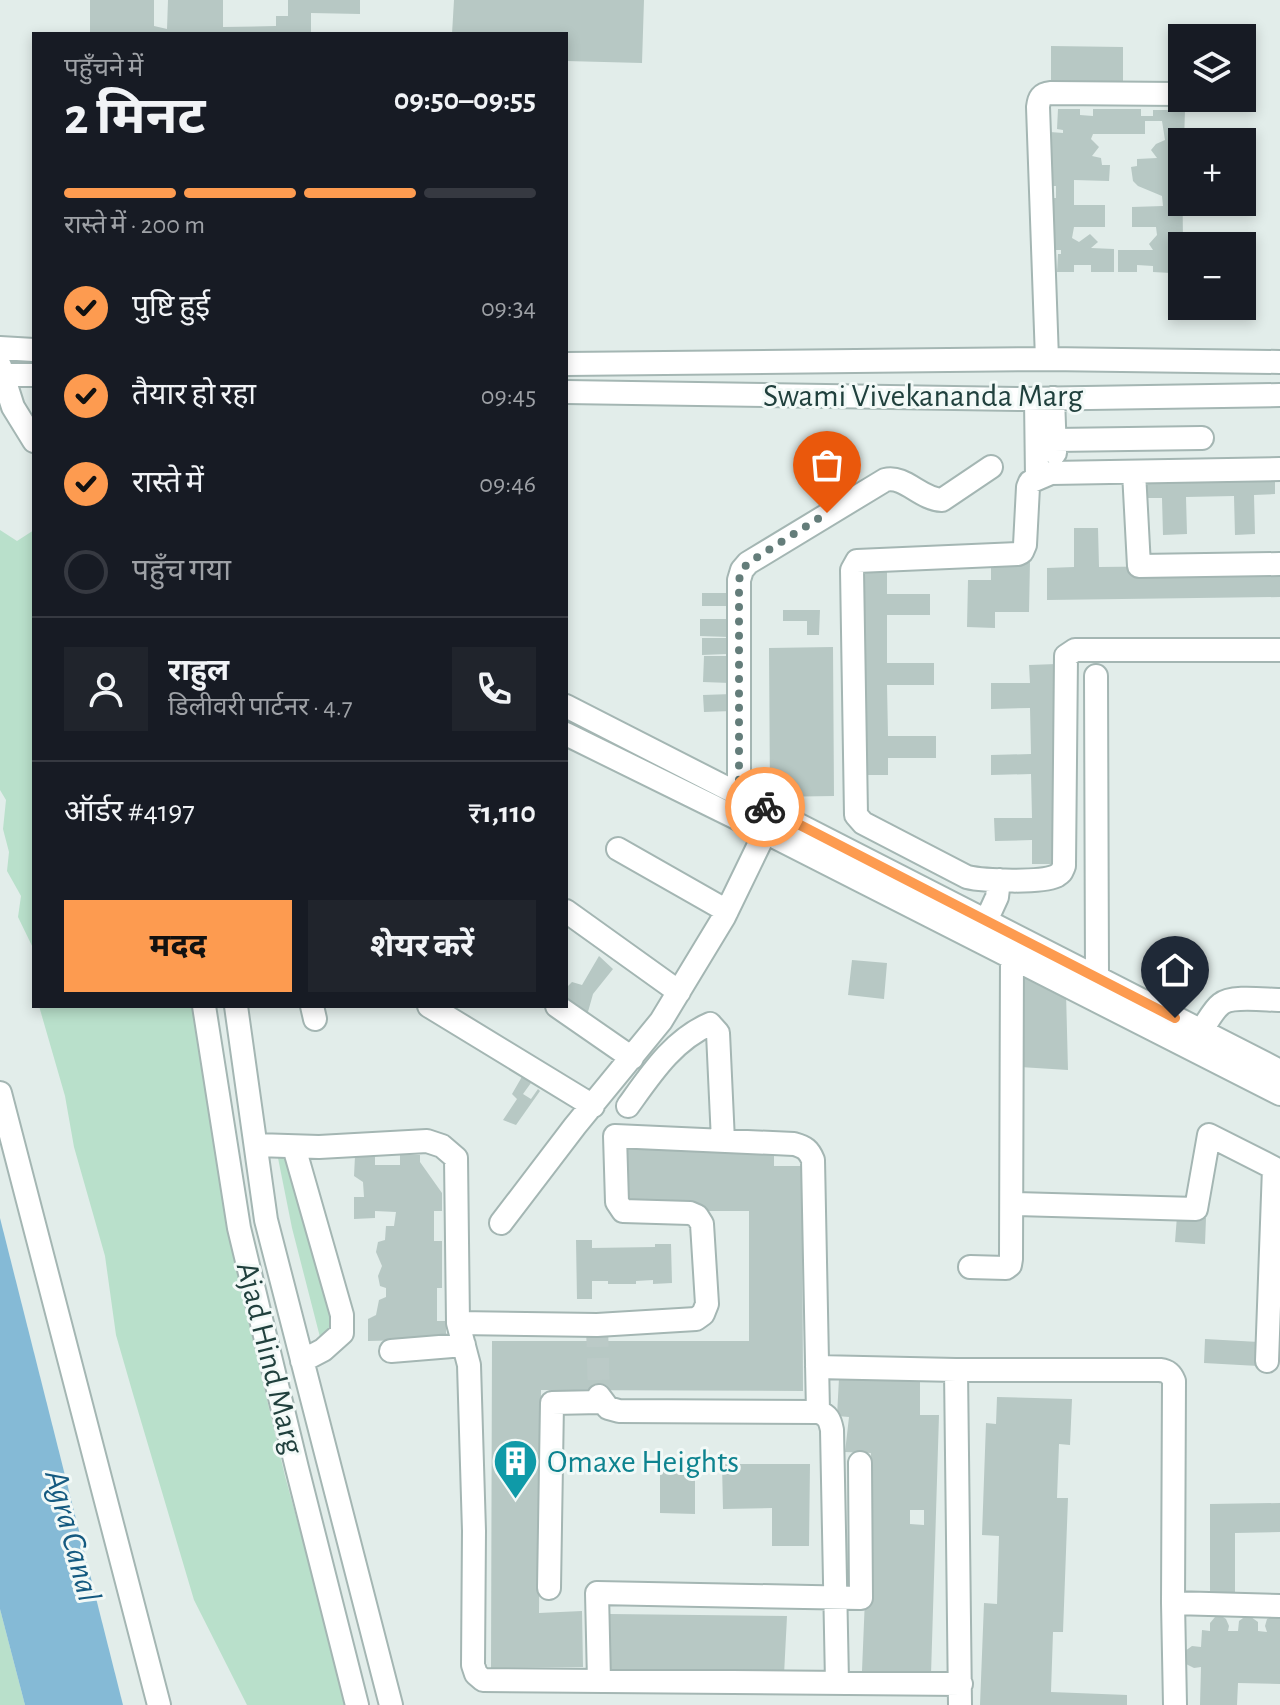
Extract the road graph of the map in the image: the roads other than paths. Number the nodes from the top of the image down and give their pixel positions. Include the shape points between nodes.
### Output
1 (1168, 94) edge
2 (0, 348) edge
3 (32, 350) edge
4 (1047, 359) junction
5 (1280, 362) edge
6 (568, 364) edge
7 (1, 372) edge
8 (32, 375) edge
9 (568, 392) edge
10 (1280, 395) edge
11 (1045, 398) junction
12 (32, 438) edge
13 (1202, 438) dead end
14 (1055, 440) junction
15 (991, 467) dead end
16 (1280, 469) edge
17 (1134, 472) junction
18 (1044, 476) junction
19 (1280, 564) edge
20 (1280, 650) edge
21 (1096, 676) dead end
22 (568, 707) edge
23 (568, 735) edge
24 (739, 794) junction
25 (770, 822) junction
26 (618, 849) dead end
27 (999, 880) junction
28 (727, 911) junction
29 (568, 912) edge
30 (986, 921) junction
31 (1012, 957) junction
32 (1091, 986) junction
33 (679, 992) junction
34 (1280, 1000) edge
35 (204, 1008) edge
36 (236, 1008) edge
37 (432, 1008) edge
38 (560, 1008) edge
39 (1201, 1031) junction
40 (632, 1058) junction
41 (1280, 1071) edge
42 (0, 1093) edge
43 (1280, 1094) edge
44 (593, 1106) junction
45 (628, 1106) dead end
46 (723, 1141) junction
47 (256, 1145) junction
48 (294, 1147) junction
49 (1277, 1169) edge
50 (1012, 1204) junction
51 (501, 1223) dead end
52 (970, 1267) dead end
53 (461, 1334) junction
54 (391, 1351) dead end
55 (302, 1361) junction
56 (1267, 1361) dead end
57 (817, 1367) junction
58 (956, 1370) junction
59 (818, 1412) junction
60 (316, 1414) junction
61 (285, 1421) junction
62 (860, 1463) dead end
63 (549, 1588) dead end
64 (835, 1598) junction
65 (1173, 1603) junction
66 (1280, 1606) edge
67 (599, 1681) junction
68 (837, 1682) junction
69 (960, 1695) edge
70 (159, 1705) edge
71 (357, 1705) edge
72 (391, 1705) edge
73 (1175, 1705) edge

1 - 4 street via 1051,93 1039,99
2 - 3 street
4 - 5 street
4 - 6 street
7 - 8 street
7 - 12 street via 13,407
9 - 11 street, Swami Vivekananda Marg
10 - 11 street, Swami Vivekananda Marg
11 - 14 street
11 - 18 street
13 - 14 street
14 - 18 street via 1054,464
15 - 24 street via 942,500 925,497 897,479 885,480 742,570
16 - 17 street
17 - 18 street
17 - 19 street via 1139,566
18 - 27 street via 1028,487 1024,549 1018,554 862,560 852,570 856,815 967,877
20 - 27 street via 1070,652 1065,662 1064,866 1054,877
21 - 32 street
22 - 24 street
23 - 25 street
24 - 25 street
25 - 28 street
25 - 30 street
25 - 31 street
26 - 28 street
27 - 30 street
28 - 33 street
29 - 33 street
30 - 32 street
31 - 32 street
31 - 50 street
32 - 39 street
32 - 43 street
33 - 40 street
34 - 39 street via 1227,1001
35 - 61 street, Ajad Hind Marg via 239,1228
36 - 47 street
37 - 44 street
38 - 40 street
39 - 41 street
40 - 44 street
42 - 70 street
44 - 51 street
45 - 46 street via 666,1054 710,1024 718,1033
46 - 53 street via 615,1136 619,1208 690,1213 702,1224 707,1304 703,1314 696,1319
46 - 57 street via 804,1146 813,1160
47 - 48 street
47 - 55 street via 266,1220
48 - 53 street via 427,1141 456,1158
48 - 55 street via 342,1315 342,1333
49 - 50 street via 1209,1135 1196,1209
49 - 56 street
50 - 52 street via 1010,1265
53 - 54 street
53 - 67 street via 469,1365 476,1674 483,1680
55 - 60 street
57 - 58 street
57 - 59 street
58 - 65 street via 1160,1370 1172,1375
58 - 69 street
59 - 63 street via 619,1411 600,1399 552,1403
59 - 64 street via 831,1421 832,1430
60 - 61 street
60 - 72 street
61 - 71 street, Ajad Hind Marg
62 - 64 street via 861,1598
64 - 67 street via 597,1593
64 - 68 street
65 - 66 street
65 - 73 street
67 - 68 street
68 - 69 street

